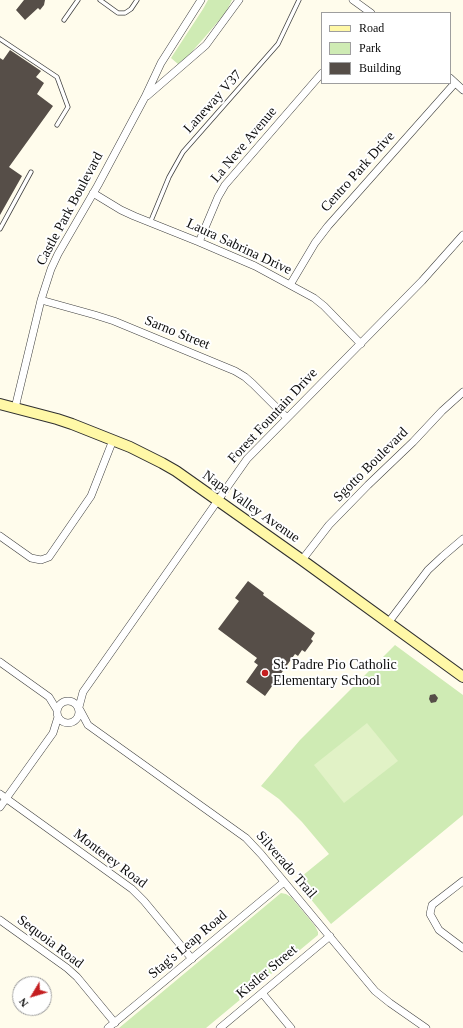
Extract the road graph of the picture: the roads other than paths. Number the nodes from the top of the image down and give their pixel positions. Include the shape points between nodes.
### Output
1 (78, 0) edge
2 (100, 0) edge
3 (137, 0) edge
4 (201, 0) edge
5 (239, 0) edge
6 (299, 0) edge
7 (353, 0) edge
8 (369, 12) edge
9 (64, 20) dead end
10 (0, 38) edge
11 (321, 74) edge
12 (453, 81) edge
13 (450, 84) edge
14 (463, 90) edge
15 (145, 97) junction
16 (57, 125) dead end
17 (32, 172) dead end
18 (93, 193) junction
19 (150, 223) junction
20 (0, 229) edge
21 (463, 235) edge
22 (199, 242) junction
23 (460, 244) edge
24 (290, 285) junction
25 (41, 300) junction
26 (361, 344) junction
27 (463, 392) edge
28 (0, 404) edge
29 (15, 408) junction
30 (287, 418) junction
31 (113, 440) junction
32 (217, 500) junction
33 (0, 536) edge
34 (463, 539) edge
35 (302, 560) junction
36 (388, 623) junction
37 (0, 662) edge
38 (463, 677) edge
39 (83, 692) junction
40 (49, 697) junction
41 (67, 700) junction
42 (79, 709) junction
43 (58, 714) junction
44 (70, 723) junction
45 (88, 725) junction
46 (53, 733) junction
47 (0, 794) edge
48 (6, 799) junction
49 (0, 807) edge
50 (463, 881) edge
51 (284, 882) junction
52 (0, 920) edge
53 (330, 936) junction
54 (463, 948) edge
55 (192, 959) junction
56 (262, 993) junction
57 (115, 1022) junction
58 (108, 1028) edge
59 (220, 1028) edge
60 (291, 1028) edge
61 (426, 1028) edge

1 - 9 lane
2 - 3 lane via 118,13 125,13
4 - 15 street, Castle Park Boulevard via 161,63
5 - 15 street, Castle Park Boulevard via 206,45
6 - 19 lane, Laneway V37 via 278,44 183,152 169,177
7 - 8 street
10 - 16 lane via 57,77 68,107
11 - 22 street, La Neve Avenue via 225,185
12 - 14 street
13 - 24 street, Centro Park Drive via 328,226
15 - 18 street, Castle Park Boulevard
17 - 20 lane
18 - 19 street, Laura Sabrina Drive via 121,210
18 - 25 street, Castle Park Boulevard via 51,268
19 - 22 street, Laura Sabrina Drive
21 - 23 street, Forest Fountain Drive
22 - 24 street, Laura Sabrina Drive via 255,266
23 - 26 street, Forest Fountain Drive
24 - 26 street, Laura Sabrina Drive via 324,306
25 - 29 street, Castle Park Boulevard
25 - 30 street, Sarno Street via 114,321 235,371 253,384
26 - 30 street, Forest Fountain Drive
27 - 35 street, Sgotto Boulevard via 329,525
28 - 29 street, Napa Valley Avenue
29 - 31 street, Napa Valley Avenue via 57,419
30 - 32 street, Forest Fountain Drive via 247,459
31 - 32 street, Napa Valley Avenue via 176,471
31 - 33 street via 91,496 49,557 40,560 31,558
32 - 35 street, Napa Valley Avenue
32 - 39 street, Forest Fountain Drive
34 - 36 street via 428,570
35 - 36 street, Napa Valley Avenue
36 - 38 street, Napa Valley Avenue
37 - 40 street
39 - 41 street, Forest Fountain Drive
39 - 42 street, Forest Fountain Drive
40 - 41 street
40 - 43 street
41 - 42 street via 75,702
41 - 43 street via 59,704
42 - 44 street via 78,718
42 - 45 street, Silverado Trail
43 - 44 street via 62,721
43 - 46 street
44 - 45 street, Silverado Trail
44 - 46 street
45 - 51 street, Silverado Trail via 246,838
46 - 48 street
47 - 48 street, Monterey Road
48 - 49 street
48 - 55 street, Monterey Road via 132,889
50 - 54 street via 432,905 430,914 439,930
51 - 53 street, Silverado Trail
51 - 55 street, Stag's Leap Road
52 - 57 street, Sequoia Road via 67,968
53 - 56 street, Kistler Street
53 - 61 street, Silverado Trail via 375,990
55 - 57 street, Stag's Leap Road
56 - 59 street, Kistler Street
56 - 60 street
57 - 58 street, Stag's Leap Road

